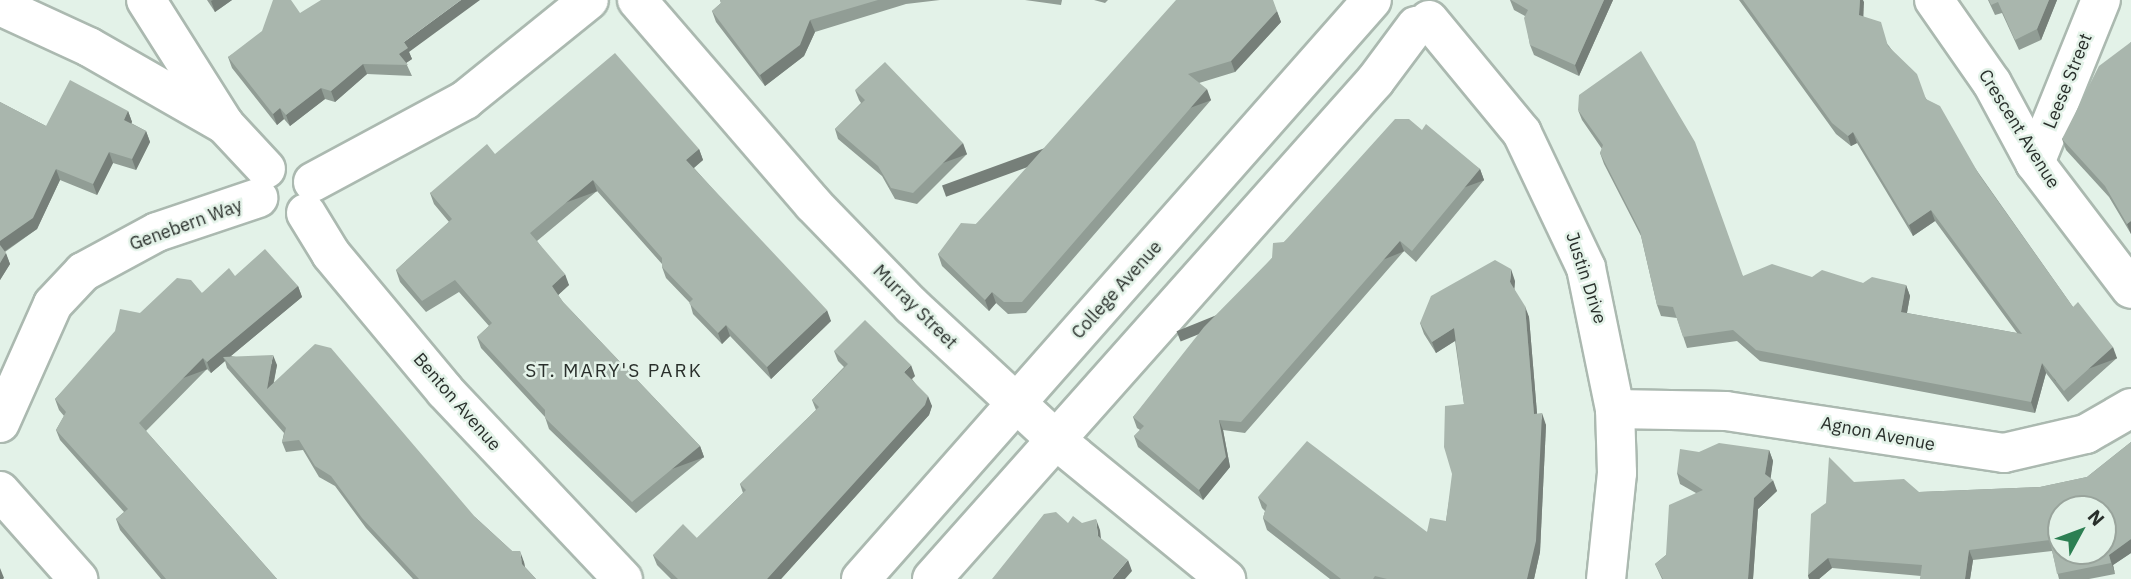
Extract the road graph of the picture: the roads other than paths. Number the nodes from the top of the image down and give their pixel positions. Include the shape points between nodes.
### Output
1 (146, 0) edge
2 (589, 0) edge
3 (637, 0) edge
4 (1372, 0) edge
5 (1378, 0) edge
6 (1934, 0) edge
7 (2101, 0) edge
8 (0, 6) edge
9 (1428, 10) edge
10 (225, 125) junction
11 (2035, 163) junction
12 (262, 184) junction
13 (310, 197) junction
14 (2131, 289) edge
15 (1016, 404) junction
16 (2131, 408) edge
17 (1615, 409) junction
18 (0, 423) edge
19 (1055, 440) junction
20 (0, 491) edge
21 (78, 579) edge
22 (622, 579) edge
23 (861, 579) edge
24 (932, 579) edge
25 (1226, 579) edge
26 (1605, 579) edge

1 - 10 street
2 - 13 street via 455,106
3 - 15 street, Murray Street via 813,204
4 - 15 street, College Avenue
5 - 9 street via 1397,20
6 - 11 street, Crescent Avenue via 2008,107
7 - 11 street, Leese Street
8 - 10 street via 89,47
9 - 17 street, Justin Drive via 1515,123 1557,198 1589,280
9 - 19 street via 1375,81
10 - 12 street
11 - 14 street, Crescent Avenue
12 - 13 street
12 - 18 street, Genebern Way via 83,272 53,304
13 - 22 street, Benton Avenue via 331,254 445,391
15 - 19 street, Murray Street
15 - 23 street, College Avenue
16 - 17 street, Agnon Avenue via 2086,434 2004,453 1726,411
17 - 26 street, Justin Drive via 1617,473
19 - 24 street
19 - 25 street, Murray Street
20 - 21 street

